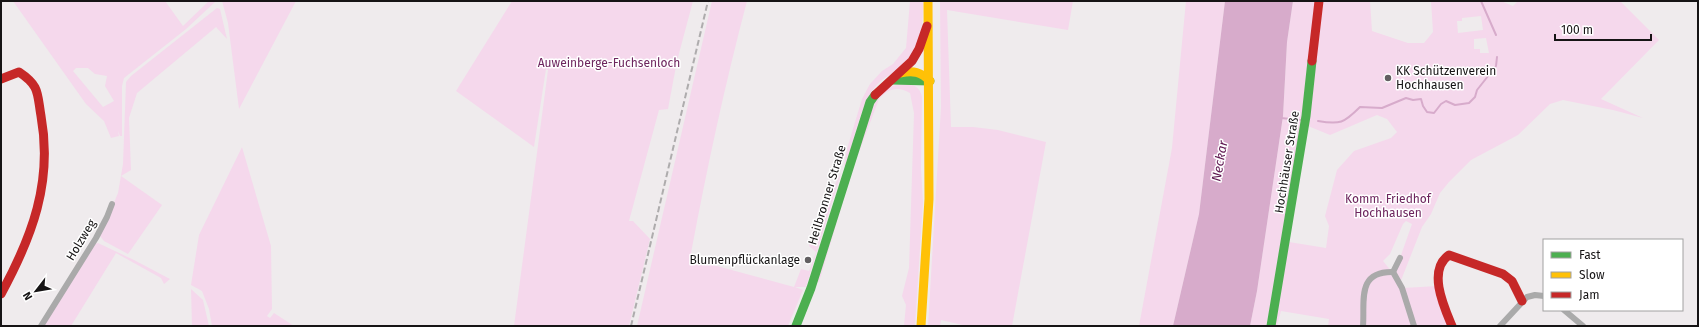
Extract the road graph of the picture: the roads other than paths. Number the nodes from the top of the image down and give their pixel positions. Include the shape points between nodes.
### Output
1 (928, 1) edge
2 (1319, 1) edge
3 (929, 19) junction
4 (900, 73) junction
5 (1, 79) edge
6 (892, 80) junction
7 (930, 81) junction
8 (112, 204) dead end
9 (1400, 258) dead end
10 (1393, 272) junction
11 (1, 294) edge
12 (1543, 296) edge
13 (1522, 301) junction
14 (1565, 311) edge
15 (41, 326) edge
16 (796, 326) edge
17 (921, 326) edge
18 (1271, 326) edge
19 (1363, 326) edge
20 (1414, 326) edge
21 (1452, 326) edge
22 (1500, 326) edge
23 (1583, 326) edge

1 - 3 street
2 - 18 street, Hochhäuser Straße via 1306,116
3 - 4 street, Heilbronner Straße via 918,52
3 - 7 street
4 - 6 street, Heilbronner Straße
4 - 7 street via 918,72
5 - 11 street via 19,72 27,76 36,87 44,136 43,178 38,209 27,242
6 - 7 street
6 - 16 street, Heilbronner Straße via 881,86 870,102 811,288
7 - 17 street via 929,199
8 - 15 street, Holzweg via 96,238
9 - 10 street
10 - 19 street via 1379,272 1367,284 1362,309
10 - 20 street via 1402,288
12 - 13 street via 1535,294
13 - 21 street via 1512,280 1504,274 1449,255 1443,259 1438,280 1440,298
13 - 22 street
14 - 23 street

